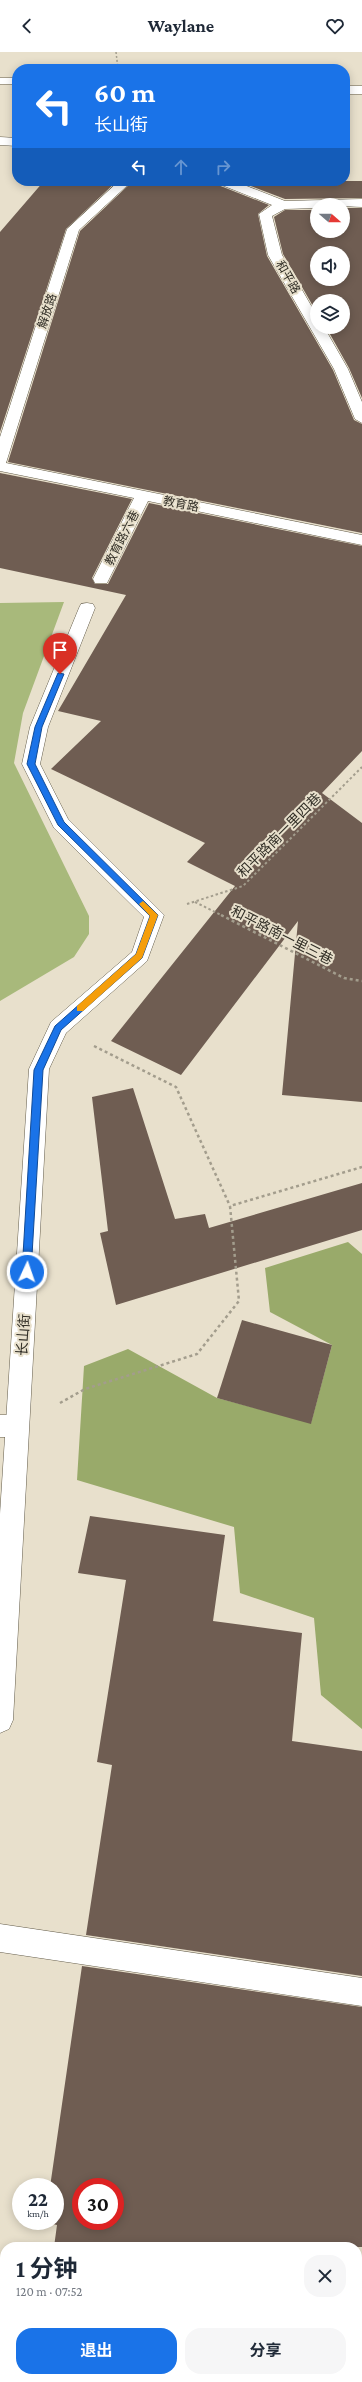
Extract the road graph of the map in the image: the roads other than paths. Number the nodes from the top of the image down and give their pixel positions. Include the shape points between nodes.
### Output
1 (0, 81) edge
2 (12, 81) edge
3 (350, 90) edge
4 (362, 90) edge
5 (0, 141) edge
6 (12, 142) edge
7 (120, 186) edge
8 (236, 186) edge
9 (362, 203) edge
10 (283, 205) junction
11 (362, 419) edge
12 (0, 461) edge
13 (0, 466) edge
14 (143, 496) junction
15 (362, 540) edge
16 (101, 579) dead end
17 (87, 608) dead end
18 (9, 1426) edge
19 (0, 1720) edge
20 (0, 1938) edge
21 (362, 1992) edge

1 - 2 street
3 - 4 street
5 - 6 street
7 - 12 street, 解放路 via 73,229
8 - 10 street
9 - 10 street
10 - 11 street, 和平路 via 265,214 275,254 341,369
13 - 14 street, 教育路
14 - 15 street, 教育路
14 - 16 street, 教育路六巷
17 - 18 street, 长山街 via 39,727 31,764 61,823 154,915 140,956 58,1028 39,1070
18 - 19 street, 长山街
20 - 21 lane

